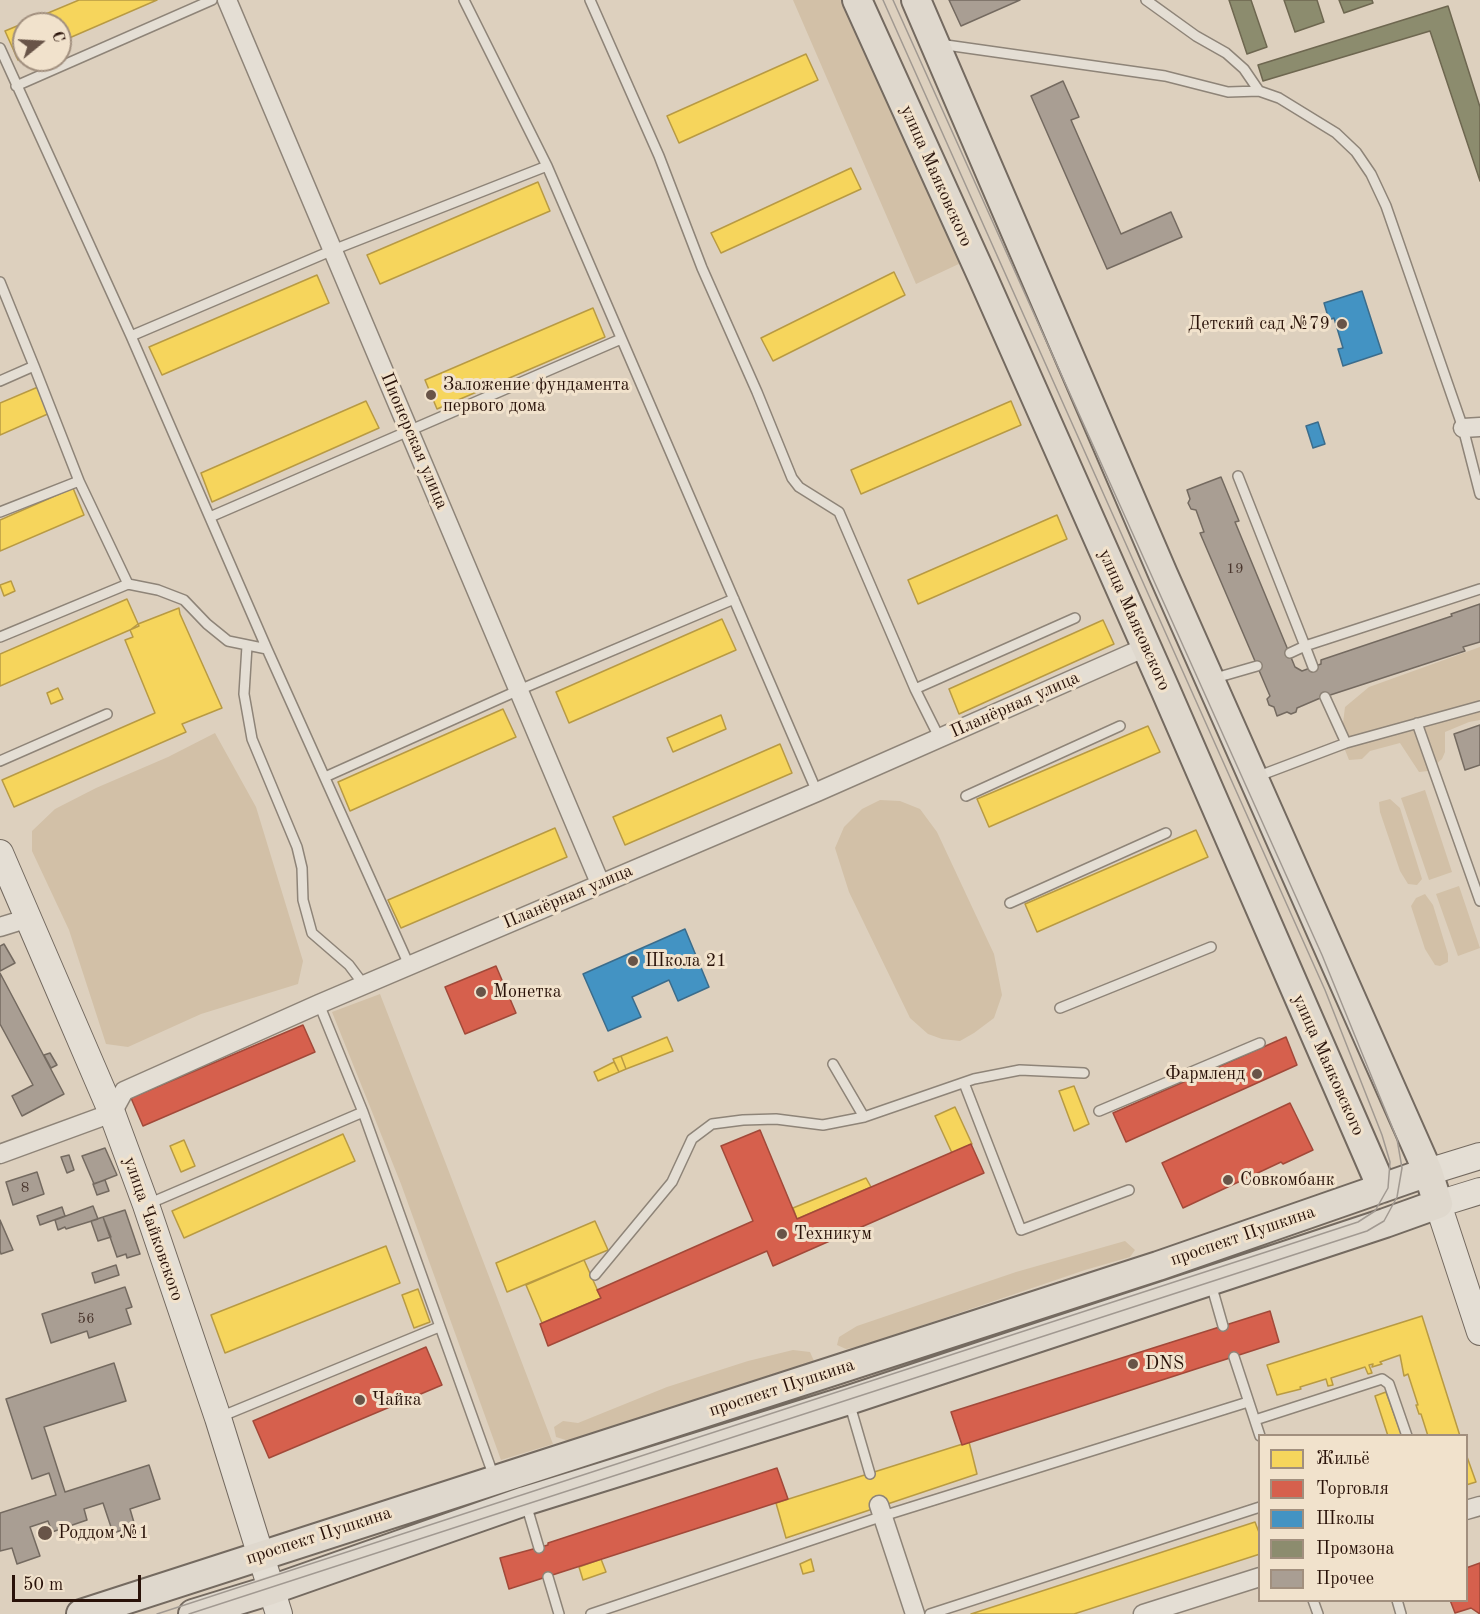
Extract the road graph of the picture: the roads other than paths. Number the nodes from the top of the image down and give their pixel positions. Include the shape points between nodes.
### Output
1 (212, 0) edge
2 (227, 0) edge
3 (464, 0) edge
4 (590, 0) edge
5 (856, 0) edge
6 (916, 0) edge
7 (1146, 0) edge
8 (935, 43) junction
9 (0, 48) edge
10 (16, 86) junction
11 (1259, 91) junction
12 (547, 166) junction
13 (333, 250) junction
14 (0, 282) edge
15 (131, 336) junction
16 (621, 339) junction
17 (34, 366) junction
18 (0, 381) edge
19 (1471, 428) edge
20 (408, 429) junction
21 (1238, 476) dead end
22 (79, 481) junction
23 (1480, 494) edge
24 (0, 512) edge
25 (210, 517) junction
26 (128, 584) junction
27 (1480, 589) edge
28 (734, 599) junction
29 (1074, 618) dead end
30 (0, 637) edge
31 (247, 646) junction
32 (1305, 646) junction
33 (1146, 647) junction
34 (267, 649) junction
35 (1290, 653) dead end
36 (1257, 666) dead end
37 (1313, 667) dead end
38 (1210, 680) junction
39 (915, 689) junction
40 (519, 690) junction
41 (1325, 697) dead end
42 (1480, 706) edge
43 (107, 714) dead end
44 (1417, 723) junction
45 (1120, 726) dead end
46 (940, 739) junction
47 (1346, 743) junction
48 (0, 761) edge
49 (325, 777) junction
50 (1254, 778) junction
51 (817, 792) junction
52 (966, 796) dead end
53 (1166, 833) dead end
54 (0, 853) edge
55 (600, 883) junction
56 (1480, 901) edge
57 (1010, 903) dead end
58 (29, 918) junction
59 (0, 927) edge
60 (1212, 947) dead end
61 (409, 964) junction
62 (364, 985) junction
63 (319, 1004) junction
64 (1060, 1008) dead end
65 (1260, 1043) dead end
66 (833, 1064) dead end
67 (1084, 1073) dead end
68 (964, 1083) junction
69 (363, 1112) junction
70 (1099, 1112) dead end
71 (112, 1113) junction
72 (864, 1117) junction
73 (0, 1154) edge
74 (1480, 1156) edge
75 (1428, 1172) junction
76 (1382, 1188) junction
77 (1130, 1190) dead end
78 (1480, 1191) edge
79 (1438, 1204) junction
80 (146, 1205) junction
81 (595, 1275) dead end
82 (1210, 1281) junction
83 (1223, 1326) dead end
84 (439, 1327) junction
85 (1480, 1332) edge
86 (1234, 1357) dead end
87 (849, 1400) junction
88 (1248, 1402) junction
89 (218, 1418) junction
90 (1254, 1420) junction
91 (1259, 1434) edge
92 (1406, 1434) edge
93 (870, 1474) dead end
94 (495, 1480) junction
95 (525, 1501) junction
96 (1258, 1508) edge
97 (881, 1511) junction
98 (539, 1548) dead end
99 (260, 1555) junction
100 (548, 1577) dead end
101 (1258, 1578) edge
102 (275, 1602) edge
103 (81, 1614) edge
104 (193, 1614) edge
105 (559, 1614) edge
106 (591, 1614) edge
107 (915, 1614) edge
108 (930, 1614) edge
109 (1143, 1614) edge

1 - 10 lane
2 - 13 street, Пионерская улица
3 - 12 lane
4 - 39 lane via 792,478 839,512
5 - 33 main road, улица Маяковского
6 - 8 main road
7 - 11 lane via 1226,53 1244,69
8 - 11 lane via 1165,75 1228,92
8 - 38 main road
9 - 10 lane
10 - 15 lane
11 - 19 lane via 1279,98 1336,133 1371,174
12 - 13 lane
12 - 16 lane
13 - 15 lane
13 - 20 street, Пионерская улица
14 - 17 lane
15 - 25 lane
16 - 20 lane
16 - 28 lane
17 - 18 lane
17 - 22 lane
19 - 23 lane
20 - 25 lane
20 - 40 street, Пионерская улица
21 - 32 lane
22 - 24 lane
22 - 26 lane
25 - 34 lane
26 - 30 lane
26 - 31 lane via 184,600 218,634
27 - 32 lane
28 - 40 lane
28 - 51 lane
29 - 39 lane
31 - 34 lane
31 - 62 lane via 244,694 252,740 297,846 303,900 312,933 349,965
32 - 35 lane
32 - 37 lane
33 - 46 street, Планёрная улица
33 - 76 main road, улица Маяковского
34 - 49 lane
36 - 38 lane
38 - 50 main road
39 - 46 lane
40 - 49 lane
40 - 55 street, Пионерская улица
41 - 47 lane
42 - 44 lane
43 - 48 lane
44 - 47 lane
44 - 56 lane
45 - 52 lane
46 - 51 street, Планёрная улица
47 - 50 lane
49 - 61 lane
50 - 75 main road
51 - 55 street, Планёрная улица
53 - 57 lane
54 - 58 main road, улица Чайковского
55 - 61 street, Планёрная улица
58 - 59 street
58 - 71 main road, улица Чайковского
60 - 64 lane
61 - 62 street, Планёрная улица
62 - 63 street, Планёрная улица
63 - 69 lane
63 - 71 street, Планёрная улица via 124,1091
65 - 70 lane
66 - 72 lane
67 - 68 lane via 1020,1070
68 - 72 lane
68 - 77 lane via 1021,1230
69 - 80 lane
69 - 84 lane
71 - 73 street
71 - 80 main road, улица Чайковского
72 - 81 lane via 823,1125 776,1119 712,1124 692,1139 672,1182
74 - 75 main road, проспект Пушкина
75 - 76 main road, проспект Пушкина
75 - 79 main road
76 - 79 main road
76 - 94 main road, проспект Пушкина via 1158,1266
78 - 79 main road, проспект Пушкина
79 - 82 main road, проспект Пушкина
79 - 85 main road
80 - 89 main road, улица Чайковского
82 - 83 lane
82 - 87 main road, проспект Пушкина
84 - 89 lane
84 - 94 lane
86 - 88 lane
87 - 93 lane
87 - 95 main road, проспект Пушкина
88 - 90 lane
88 - 97 lane
89 - 99 main road, улица Чайковского
90 - 91 lane
90 - 92 lane via 1382,1379 1389,1384
94 - 99 main road, проспект Пушкина
95 - 98 lane
95 - 102 main road, проспект Пушкина
96 - 108 lane
97 - 106 lane
97 - 107 street
99 - 102 main road, улица Чайковского
99 - 103 main road, проспект Пушкина
100 - 105 lane
101 - 109 street
102 - 104 main road, проспект Пушкина

